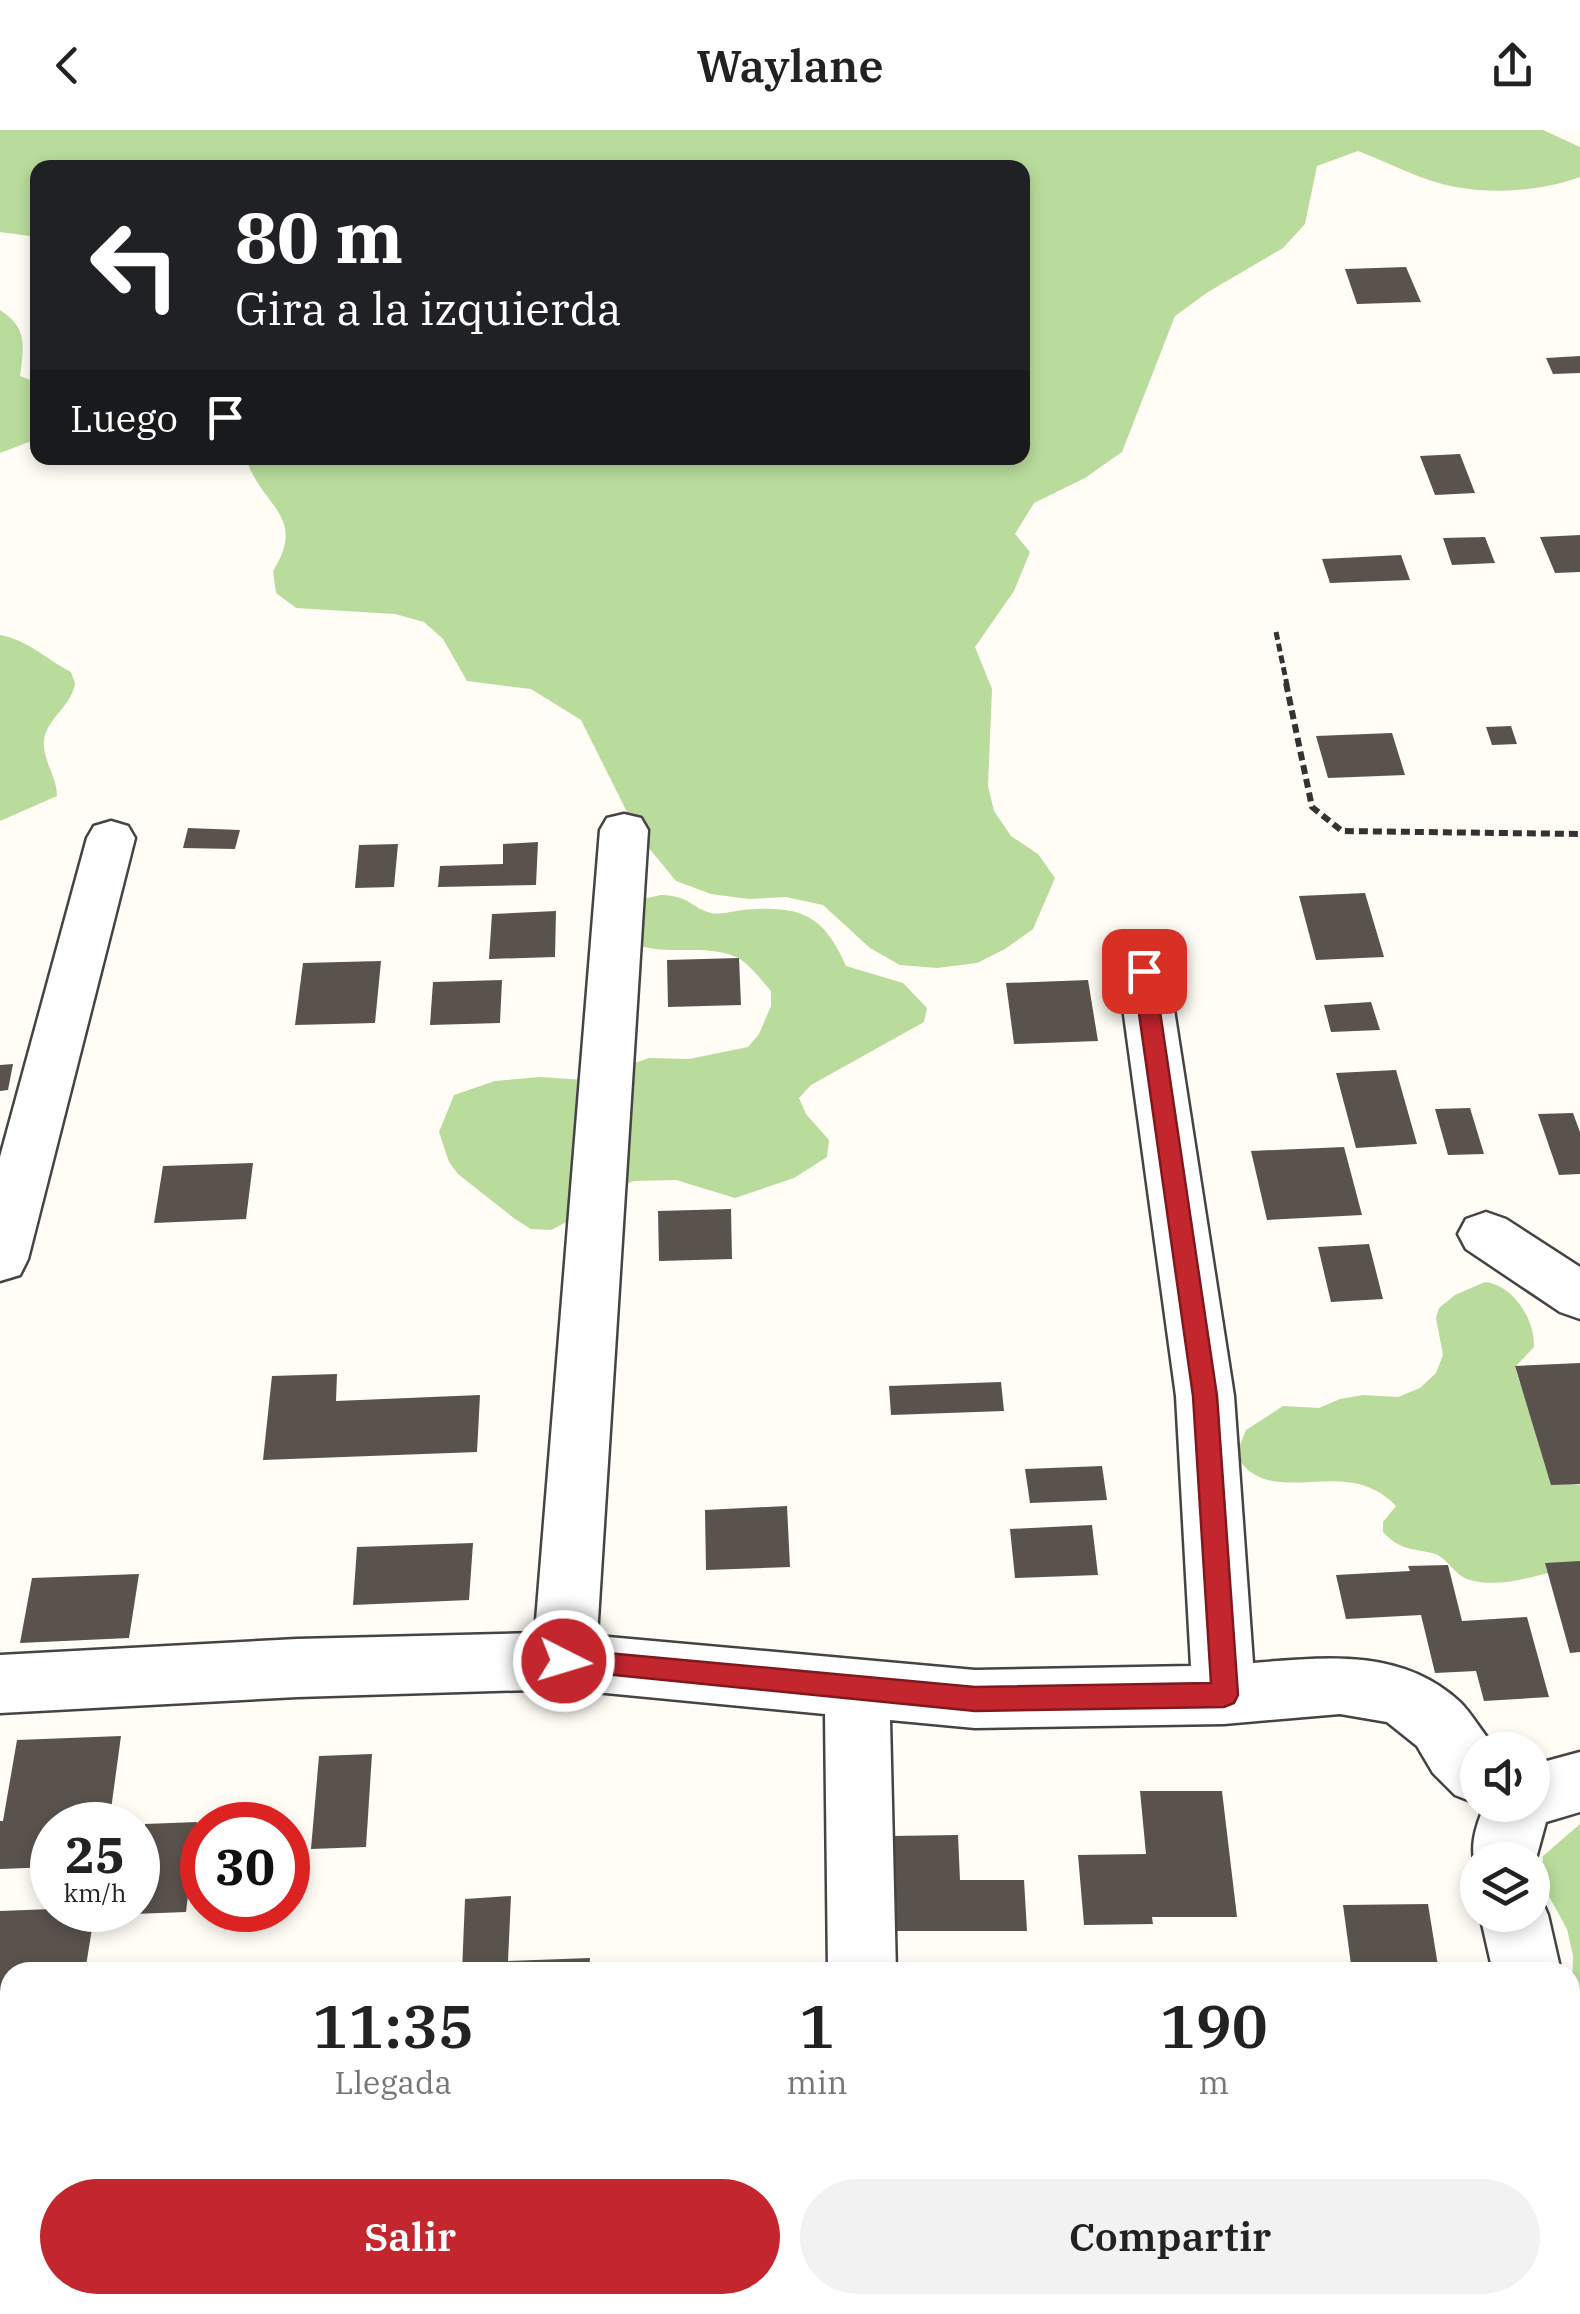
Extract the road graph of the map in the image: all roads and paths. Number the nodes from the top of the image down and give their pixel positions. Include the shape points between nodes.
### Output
1 (1276, 632) dead end
2 (624, 830) dead end
3 (1580, 834) edge
4 (111, 838) dead end
5 (1144, 971) dead end
6 (1486, 1234) dead end
7 (0, 1259) edge
8 (1580, 1296) edge
9 (564, 1661) junction
10 (0, 1684) edge
11 (857, 1688) junction
12 (1224, 1695) junction
13 (1460, 1756) edge
14 (1580, 1782) edge
15 (1550, 1793) edge
16 (1518, 1932) edge
17 (862, 1962) edge
18 (1525, 1962) edge

1 - 3 path via 1312,807 1342,831
2 - 9 street
4 - 7 street
5 - 12 street via 1205,1396
6 - 8 street
9 - 10 street
9 - 11 street
11 - 12 street via 975,1699
11 - 17 street
12 - 13 street via 1340,1684 1396,1692 1440,1725
14 - 15 street
16 - 18 street

